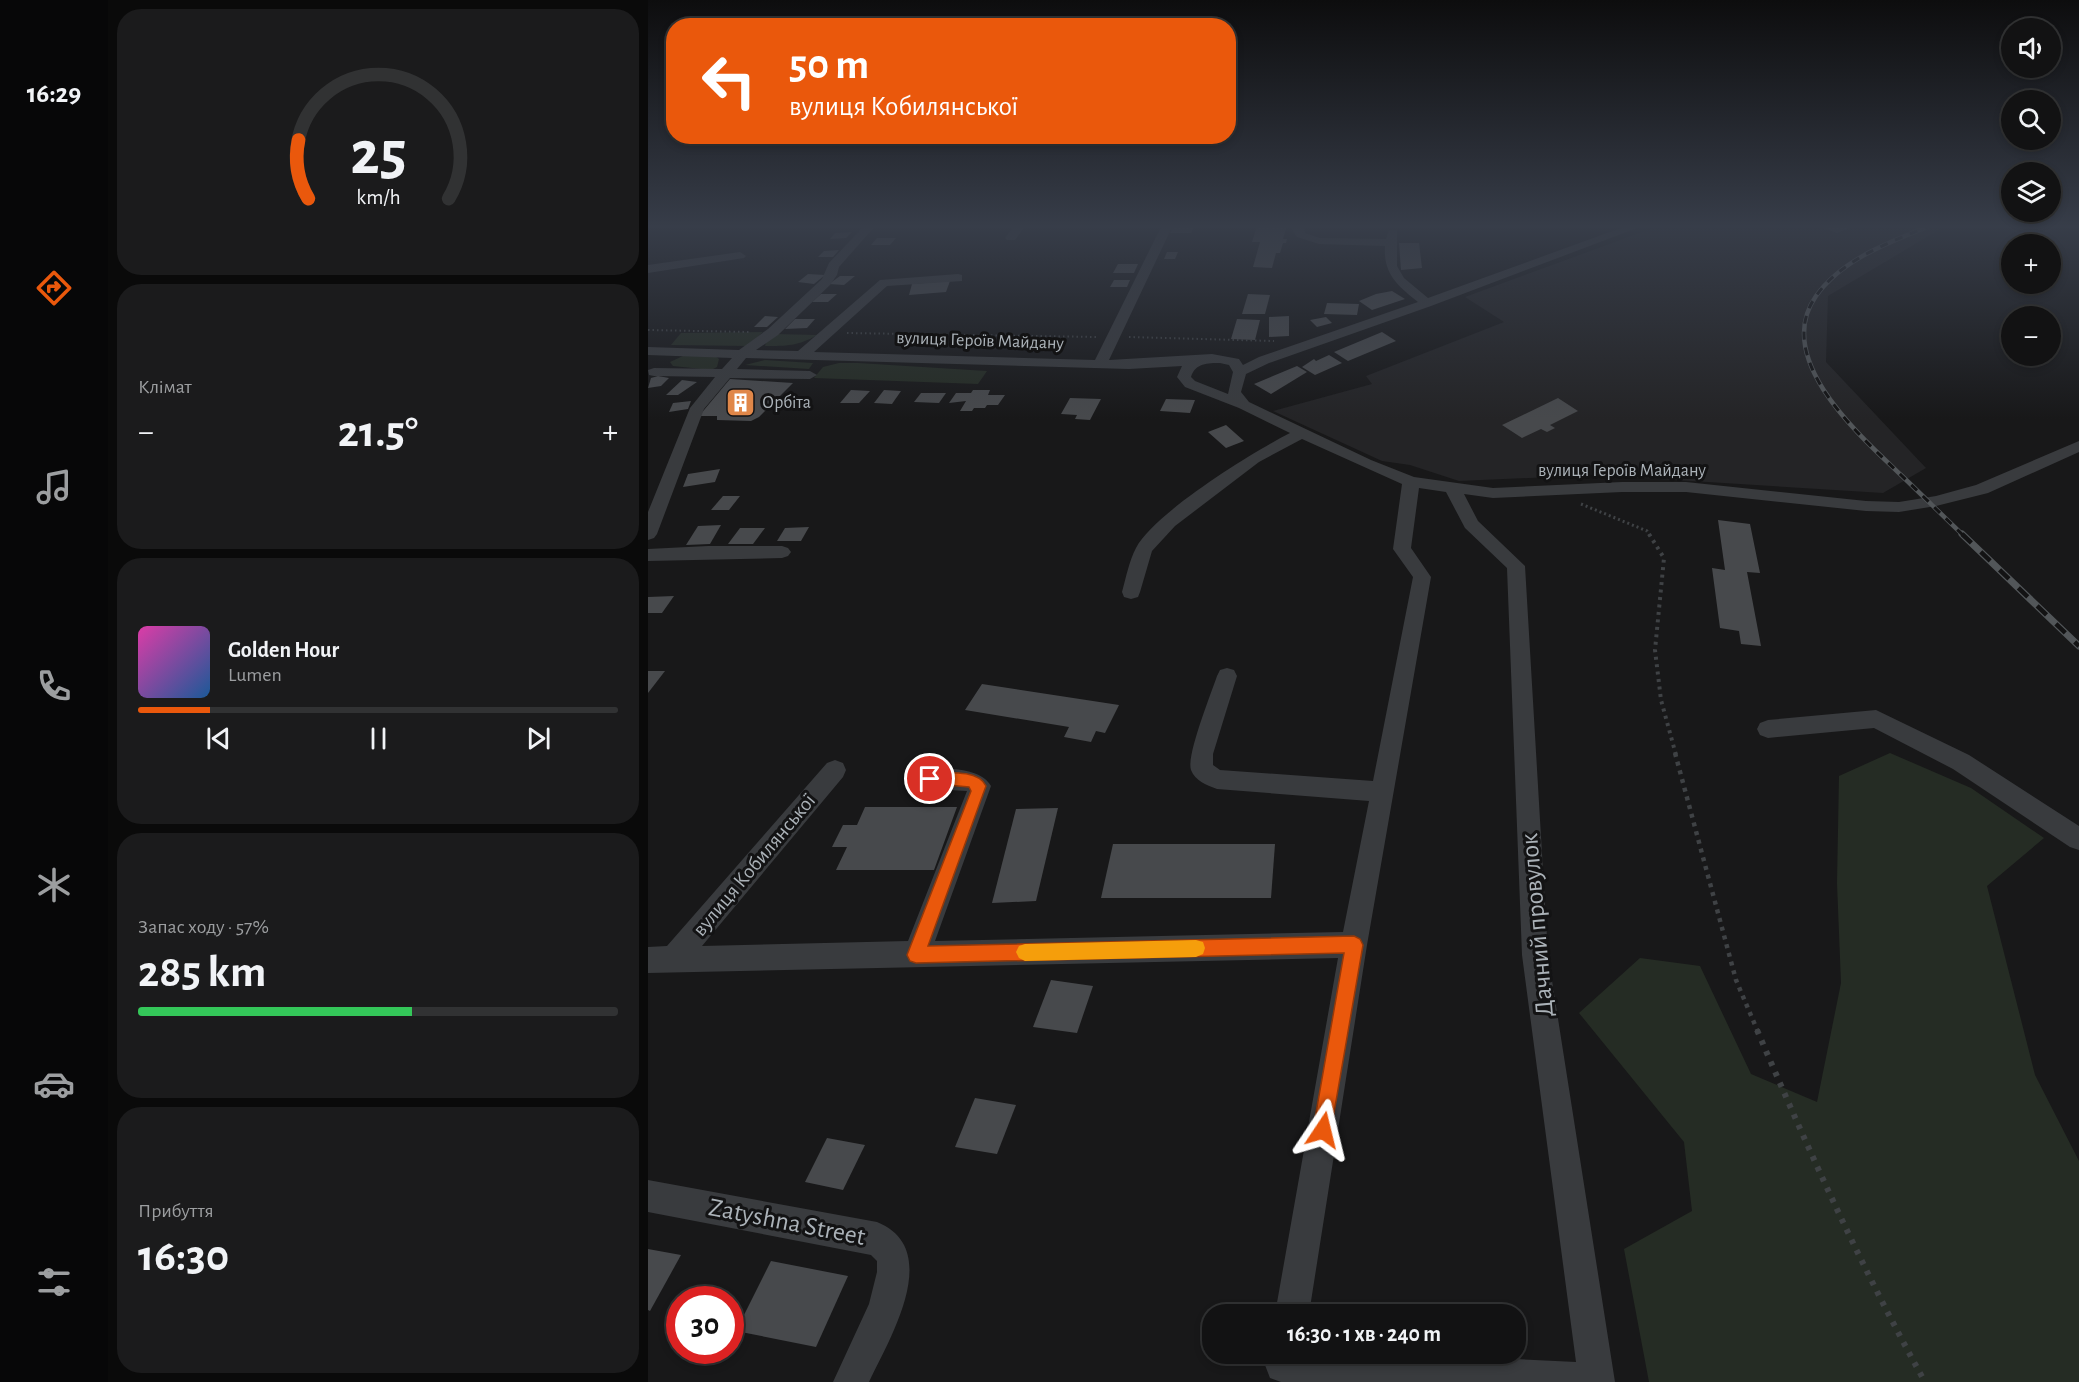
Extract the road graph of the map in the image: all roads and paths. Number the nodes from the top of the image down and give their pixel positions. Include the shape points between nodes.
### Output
1 (817, 289) edge
2 (877, 289) edge
3 (1136, 289) edge
4 (1410, 289) edge
5 (1464, 289) edge
6 (1427, 303) junction
7 (648, 330) edge
8 (773, 332) junction
9 (827, 333) junction
10 (1113, 337) junction
11 (1279, 340) dead end
12 (648, 351) edge
13 (679, 351) junction
14 (743, 353) junction
15 (802, 355) junction
16 (830, 356) junction
17 (1200, 360) junction
18 (1228, 360) junction
19 (1264, 360) junction
20 (1100, 364) junction
21 (1129, 365) junction
22 (725, 374) junction
23 (1239, 374) junction
24 (651, 375) edge
25 (1196, 386) junction
26 (1244, 405) junction
27 (1302, 433) junction
28 (2079, 446) edge
29 (1411, 482) junction
30 (1454, 489) junction
31 (1579, 503) dead end
32 (648, 534) edge
33 (782, 552) dead end
34 (648, 555) edge
35 (1131, 592) dead end
36 (1227, 676) dead end
37 (1768, 729) dead end
38 (835, 770) dead end
39 (930, 779) dead end
40 (1383, 792) junction
41 (2079, 839) edge
42 (1354, 945) junction
43 (916, 955) junction
44 (661, 960) edge
45 (648, 1196) edge
46 (1294, 1304) edge
47 (1282, 1367) edge
48 (851, 1382) edge
49 (1597, 1382) edge
50 (1925, 1382) edge

1 - 8 street
2 - 9 street
3 - 10 street
4 - 6 street
5 - 6 street
6 - 19 street
7 - 8 path
8 - 14 street
9 - 10 path
9 - 15 street
10 - 11 path
10 - 20 street
12 - 13 street, вулиця Героїв Майдану
13 - 14 street, вулиця Героїв Майдану
13 - 24 street
14 - 15 street, вулиця Героїв Майдану
14 - 22 street
15 - 16 street, вулиця Героїв Майдану
16 - 20 street, вулиця Героїв Майдану
16 - 22 street via 806,379
17 - 18 street, вулиця Героїв Майдану
17 - 21 street, вулиця Героїв Майдану
17 - 25 street via 1185,369 1184,377
18 - 19 street, вулиця Героїв Майдану
18 - 23 street via 1238,365
19 - 23 street, вулиця Героїв Майдану
20 - 21 street, вулиця Героїв Майдану
21 - 25 street, вулиця Героїв Майдану
22 - 24 street
22 - 32 street via 697,408
23 - 25 street, вулиця Героїв Майдану via 1224,386
23 - 26 street via 1234,392
25 - 26 street, вулиця Героїв Майдану
26 - 27 street, вулиця Героїв Майдану
27 - 29 street, вулиця Героїв Майдану
27 - 35 street via 1253,459 1169,522 1144,549
28 - 30 street, вулиця Героїв Майдану via 1982,489 1899,507 1686,487 1493,493
29 - 30 street, вулиця Героїв Майдану
29 - 40 street via 1402,549 1422,577
30 - 49 street, Дачний провулок via 1471,524 1516,566 1535,955
31 - 50 path via 1647,531 1664,558 1655,650 1661,700 1736,980 1789,1105 1897,1332
33 - 34 street
36 - 40 street via 1202,754 1201,768 1207,774 1217,779
37 - 41 street via 1876,719 1961,762
38 - 44 street, вулиця Кобилянської
39 - 43 street via 972,781 979,791
40 - 42 street
42 - 43 street, вулиця Кобилянської
42 - 46 street
43 - 44 street, вулиця Кобилянської
45 - 48 street, Zatyshna Street via 877,1238 890,1249 894,1282
47 - 49 street

